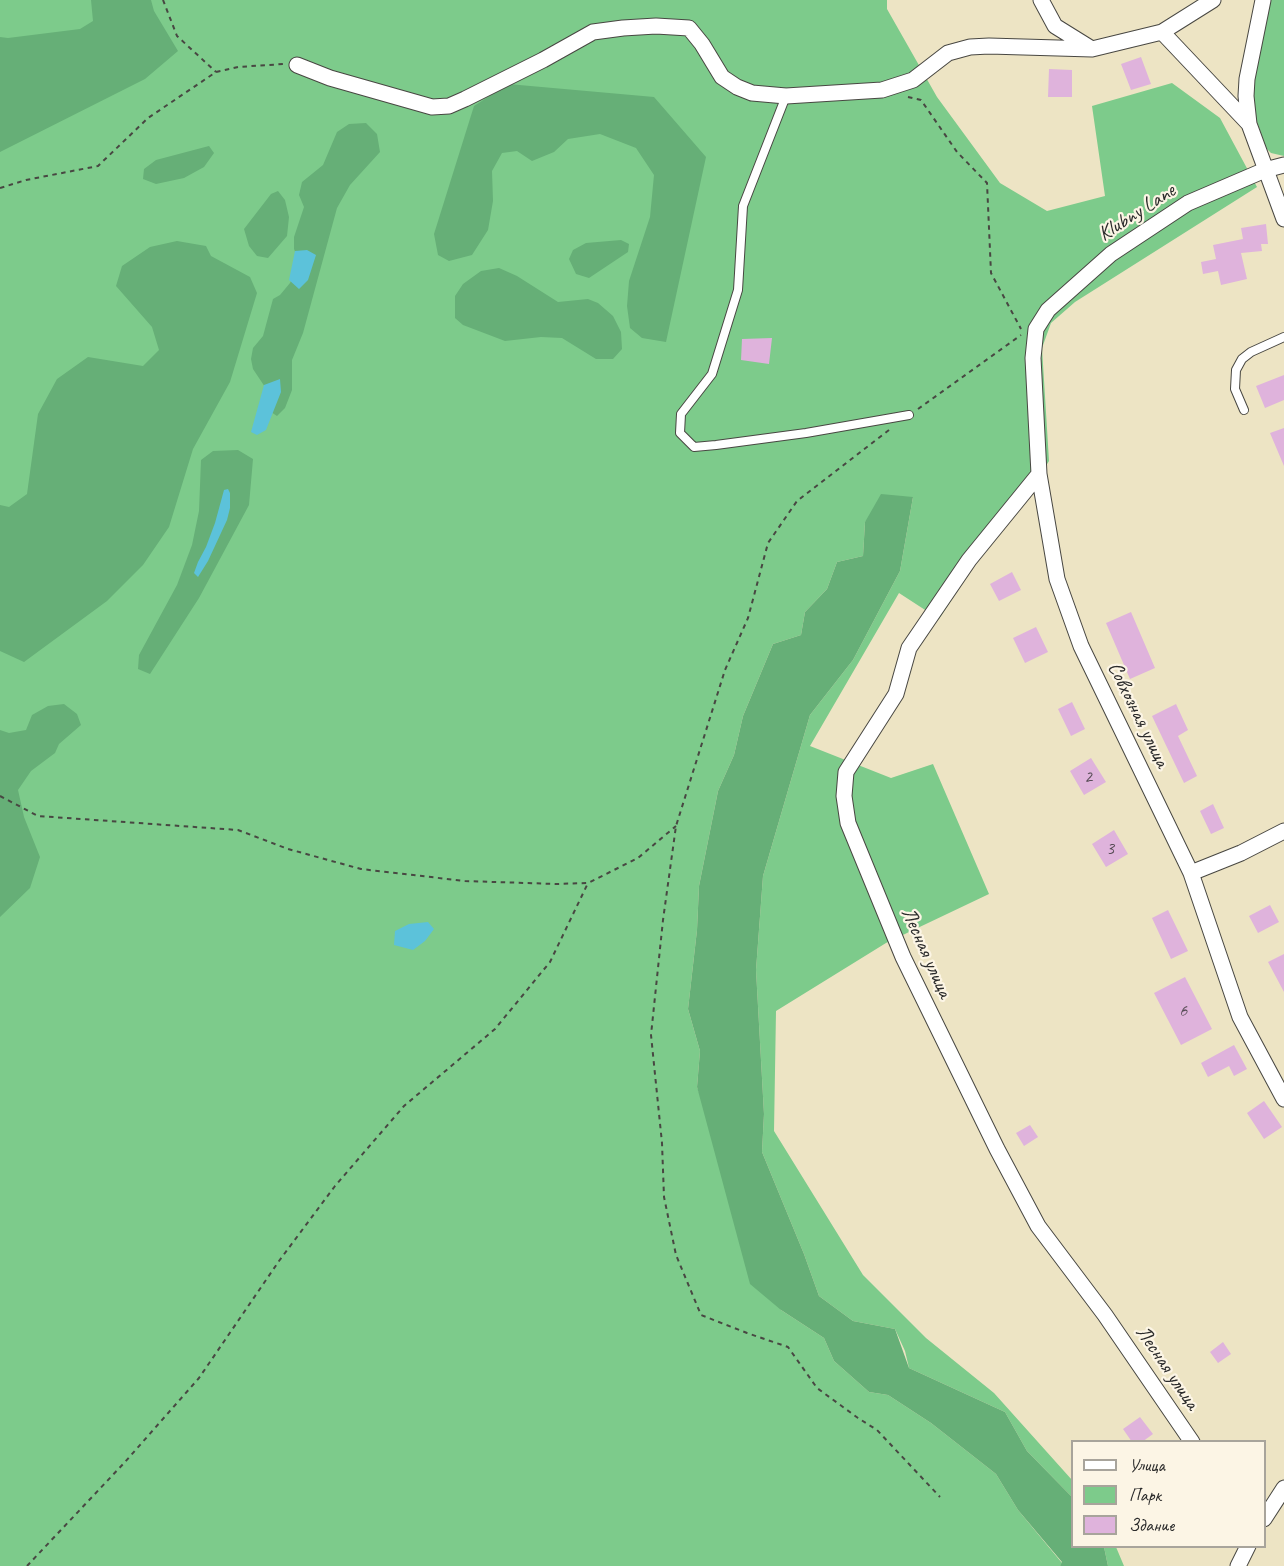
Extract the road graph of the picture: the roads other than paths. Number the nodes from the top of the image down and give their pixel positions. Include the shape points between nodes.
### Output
1 (1041, 0) edge
2 (1213, 0) edge
3 (1263, 0) edge
4 (1162, 32) junction
5 (1092, 49) junction
6 (297, 65) road end
7 (786, 96) junction
8 (1249, 124) junction
9 (1284, 165) edge
10 (1265, 170) junction
11 (1284, 219) edge
12 (1036, 329) joint
13 (1284, 337) edge
14 (1244, 410) dead end
15 (909, 415) road end
16 (1039, 474) junction
17 (1284, 831) edge
18 (1191, 873) junction
19 (1284, 1099) edge
20 (1191, 1440) edge
21 (1284, 1488) edge
22 (1266, 1516) edge
23 (1247, 1548) edge
24 (1238, 1566) edge

1 - 5 street via 1055,26
2 - 4 street
3 - 8 street via 1245,96
4 - 5 street
4 - 8 street
5 - 7 street via 970,47 948,53 913,80 882,90
6 - 7 street via 432,107 449,106 593,32 634,27 689,28 722,77 752,93
7 - 15 lane via 743,206 738,290 712,374 681,414 680,433 694,447 806,434
8 - 10 street
9 - 10 street, Klubny Lane
10 - 11 street
10 - 12 street, Klubny Lane via 1188,203 1111,254 1048,310
12 - 16 street, Совхозная улица via 1033,358
13 - 14 lane via 1242,359 1236,370 1235,389
16 - 18 street, Совхозная улица via 1057,579 1081,646
16 - 20 street, Лесная улица via 969,560 909,648 896,694 846,772 848,823 903,957 1038,1226
17 - 18 street
18 - 19 street, Совхозная улица via 1240,1017
21 - 22 street
23 - 24 street

